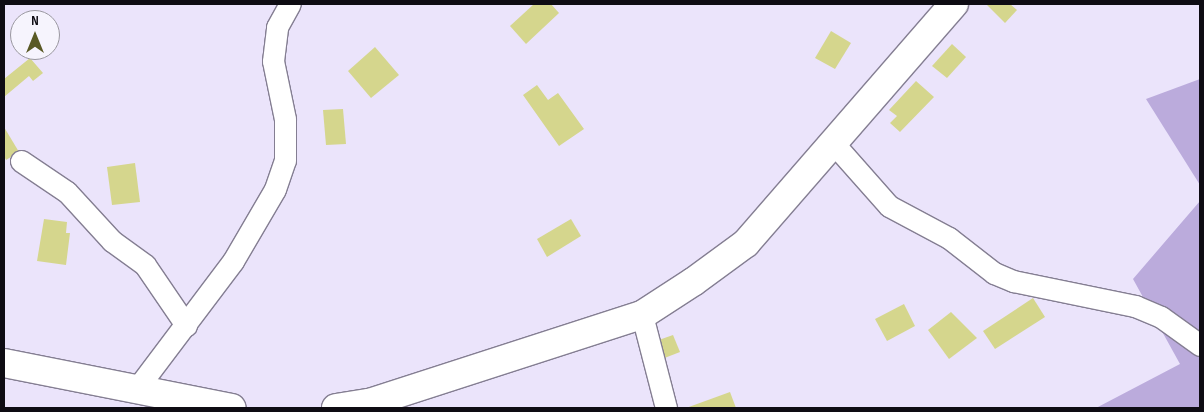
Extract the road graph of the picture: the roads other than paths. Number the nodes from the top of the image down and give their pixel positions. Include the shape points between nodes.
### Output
1 (290, 4) edge
2 (954, 4) edge
3 (835, 145) junction
4 (21, 161) dead end
5 (642, 315) junction
6 (186, 325) junction
7 (1200, 345) edge
8 (4, 363) edge
9 (135, 391) junction
10 (198, 406) edge
11 (232, 408) edge
12 (336, 408) edge
13 (340, 408) edge
14 (666, 408) edge

1 - 6 street via 277,27 274,61 285,118 285,160 275,189 233,260
2 - 3 main road
3 - 5 main road via 746,243
3 - 7 street via 889,206 949,238 994,273 1013,281 1135,306 1161,317
4 - 6 street via 67,192 112,241 145,265
5 - 13 main road via 369,403
5 - 14 street
6 - 9 street
8 - 9 main road
9 - 10 main road
10 - 11 main road
12 - 13 main road

